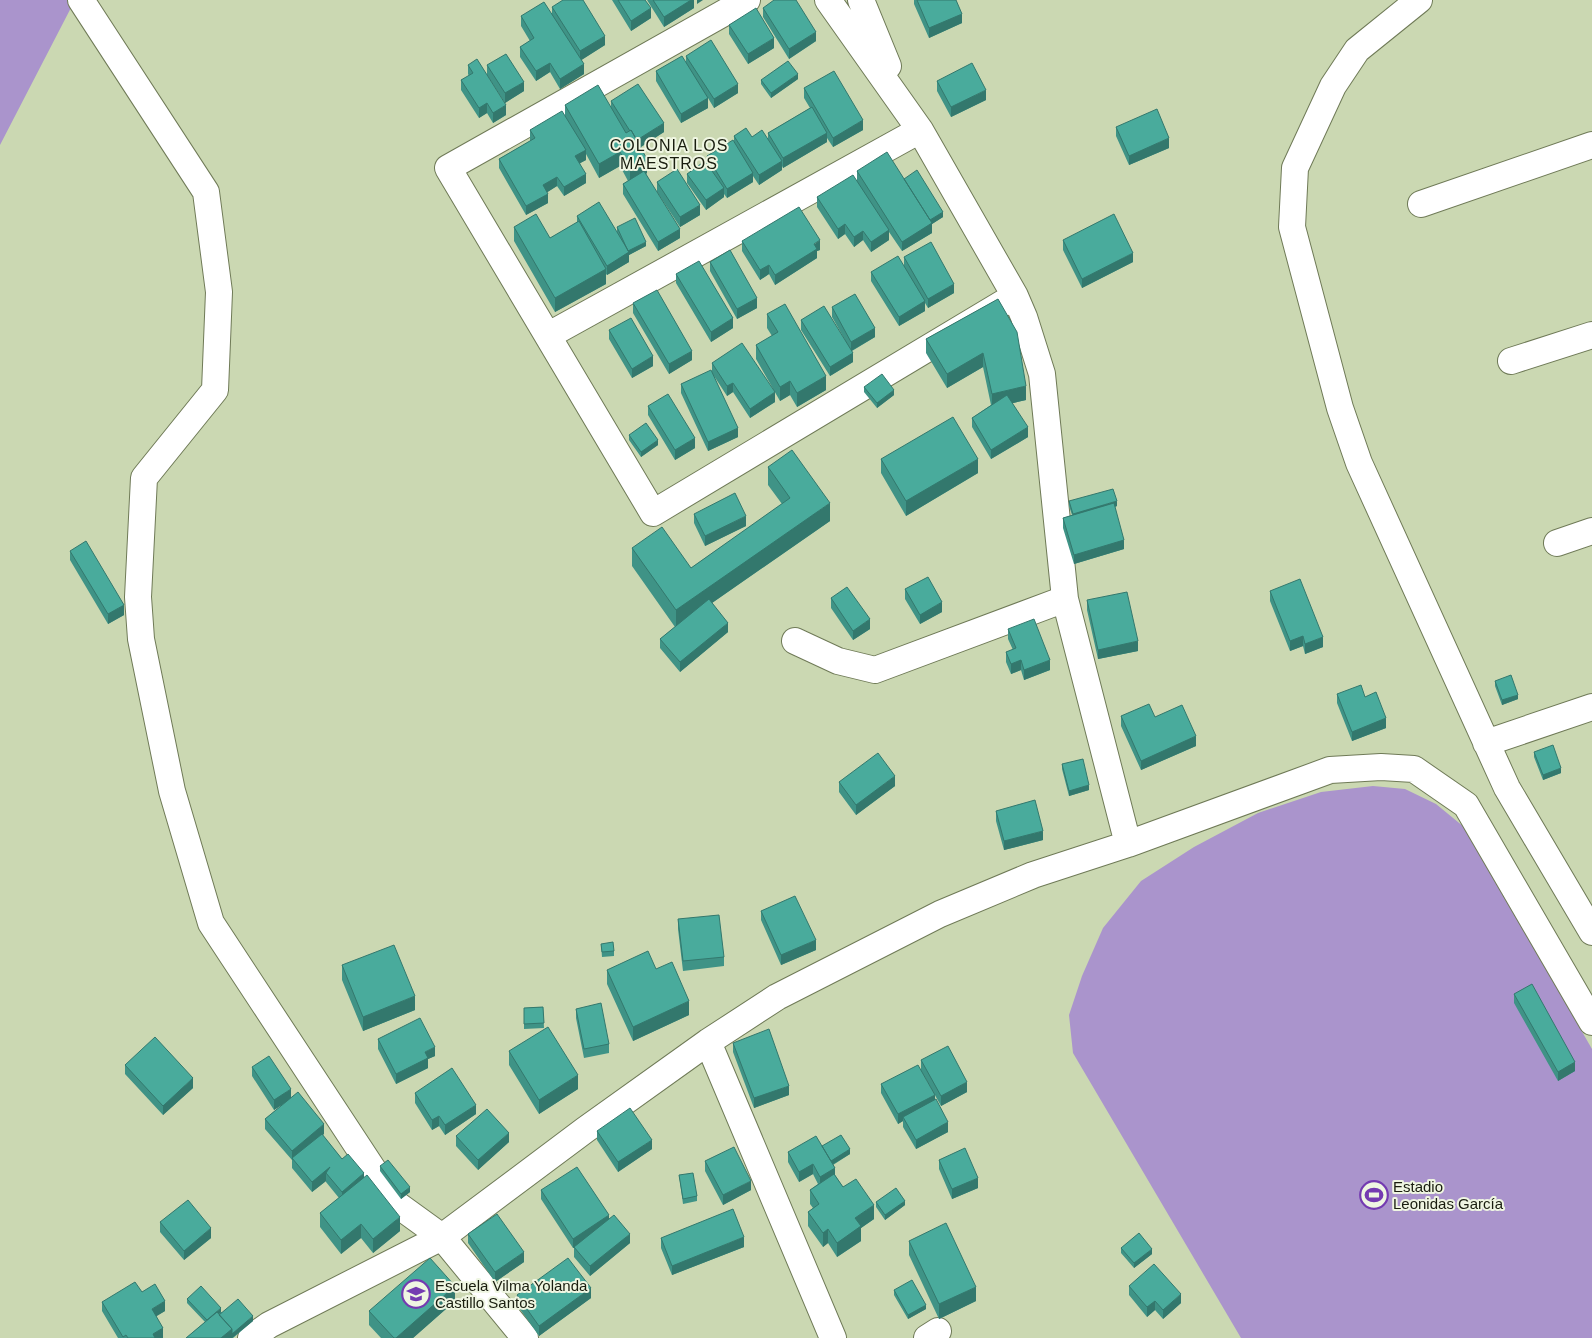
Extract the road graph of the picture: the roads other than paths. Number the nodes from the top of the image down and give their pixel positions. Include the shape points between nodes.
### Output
1 (81, 0) edge
2 (747, 0) edge
3 (828, 0) edge
4 (861, 0) edge
5 (1419, 0) edge
6 (906, 108) junction
7 (920, 130) junction
8 (1592, 145) edge
9 (1421, 204) dead end
10 (1015, 296) junction
11 (549, 335) junction
12 (1592, 335) edge
13 (1511, 361) dead end
14 (1592, 531) edge
15 (1557, 544) dead end
16 (1065, 599) junction
17 (795, 641) dead end
18 (1592, 707) edge
19 (1486, 743) junction
20 (1128, 844) junction
21 (1592, 932) edge
22 (1592, 1022) edge
23 (708, 1042) junction
24 (442, 1237) junction
25 (251, 1338) edge
26 (524, 1338) edge
27 (834, 1338) edge

1 - 24 street via 206,192 219,292 215,390 144,478 138,598 141,639 174,801 211,923 395,1203
2 - 11 street via 448,168
3 - 6 street
4 - 6 street
5 - 19 street via 1357,50 1333,86 1295,168 1292,228 1340,408 1359,462
6 - 7 street
7 - 10 street
7 - 11 street
8 - 9 street
10 - 11 street via 653,513
10 - 16 street via 1042,374
12 - 13 street
14 - 15 street
16 - 17 street via 875,670 838,661
16 - 20 street
18 - 19 street
19 - 21 street via 1507,788
20 - 22 street via 1330,770 1414,769 1466,805
20 - 23 street via 1033,875 940,914 777,997
23 - 24 street
23 - 27 street
24 - 25 street via 268,1325
24 - 26 street

